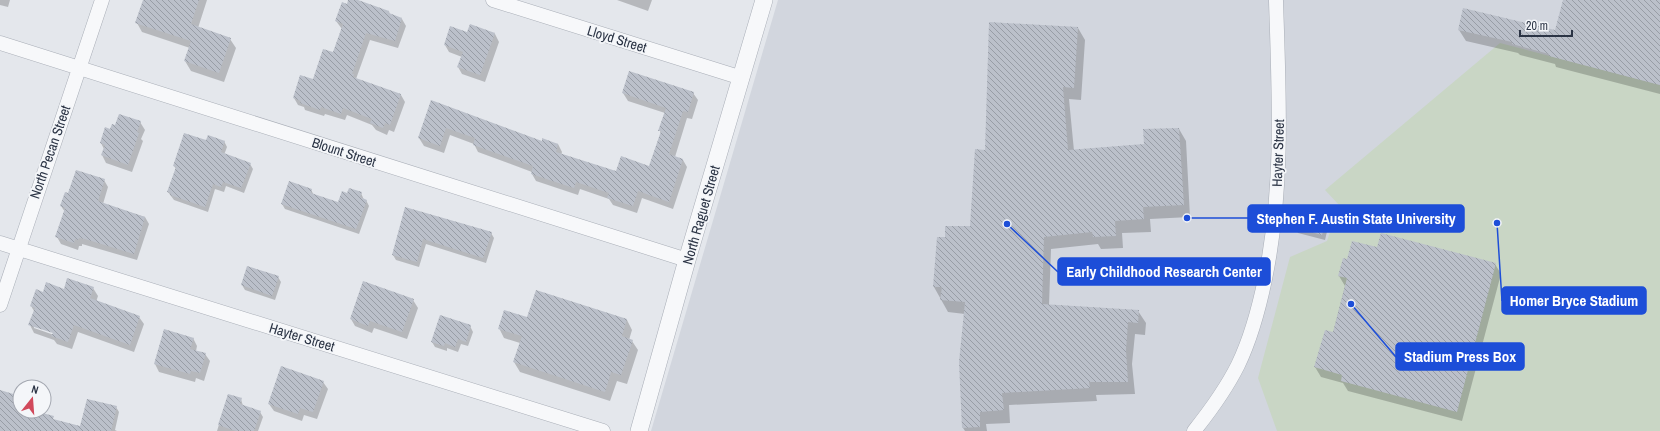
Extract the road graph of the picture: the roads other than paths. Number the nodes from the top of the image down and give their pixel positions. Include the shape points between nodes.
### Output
1 (102, 0) edge
2 (493, 0) edge
3 (764, 0) edge
4 (1276, 2) dead end
5 (0, 43) edge
6 (78, 68) junction
7 (742, 78) junction
8 (0, 243) edge
9 (18, 248) junction
10 (687, 260) junction
11 (0, 305) edge
12 (604, 431) edge
13 (639, 431) edge
14 (1194, 431) edge

1 - 6 street, North Pecan Street
2 - 7 street, Lloyd Street
3 - 7 street, North Raguet Street
4 - 14 street, Hayter Street via 1279,158 1273,233 1267,267 1253,325 1238,366
5 - 6 street, Blount Street
6 - 9 street, North Pecan Street
6 - 10 street, Blount Street
7 - 10 street, North Raguet Street
8 - 9 street, Hayter Street
9 - 11 street, North Pecan Street
9 - 12 street, Hayter Street
10 - 13 street, North Raguet Street

